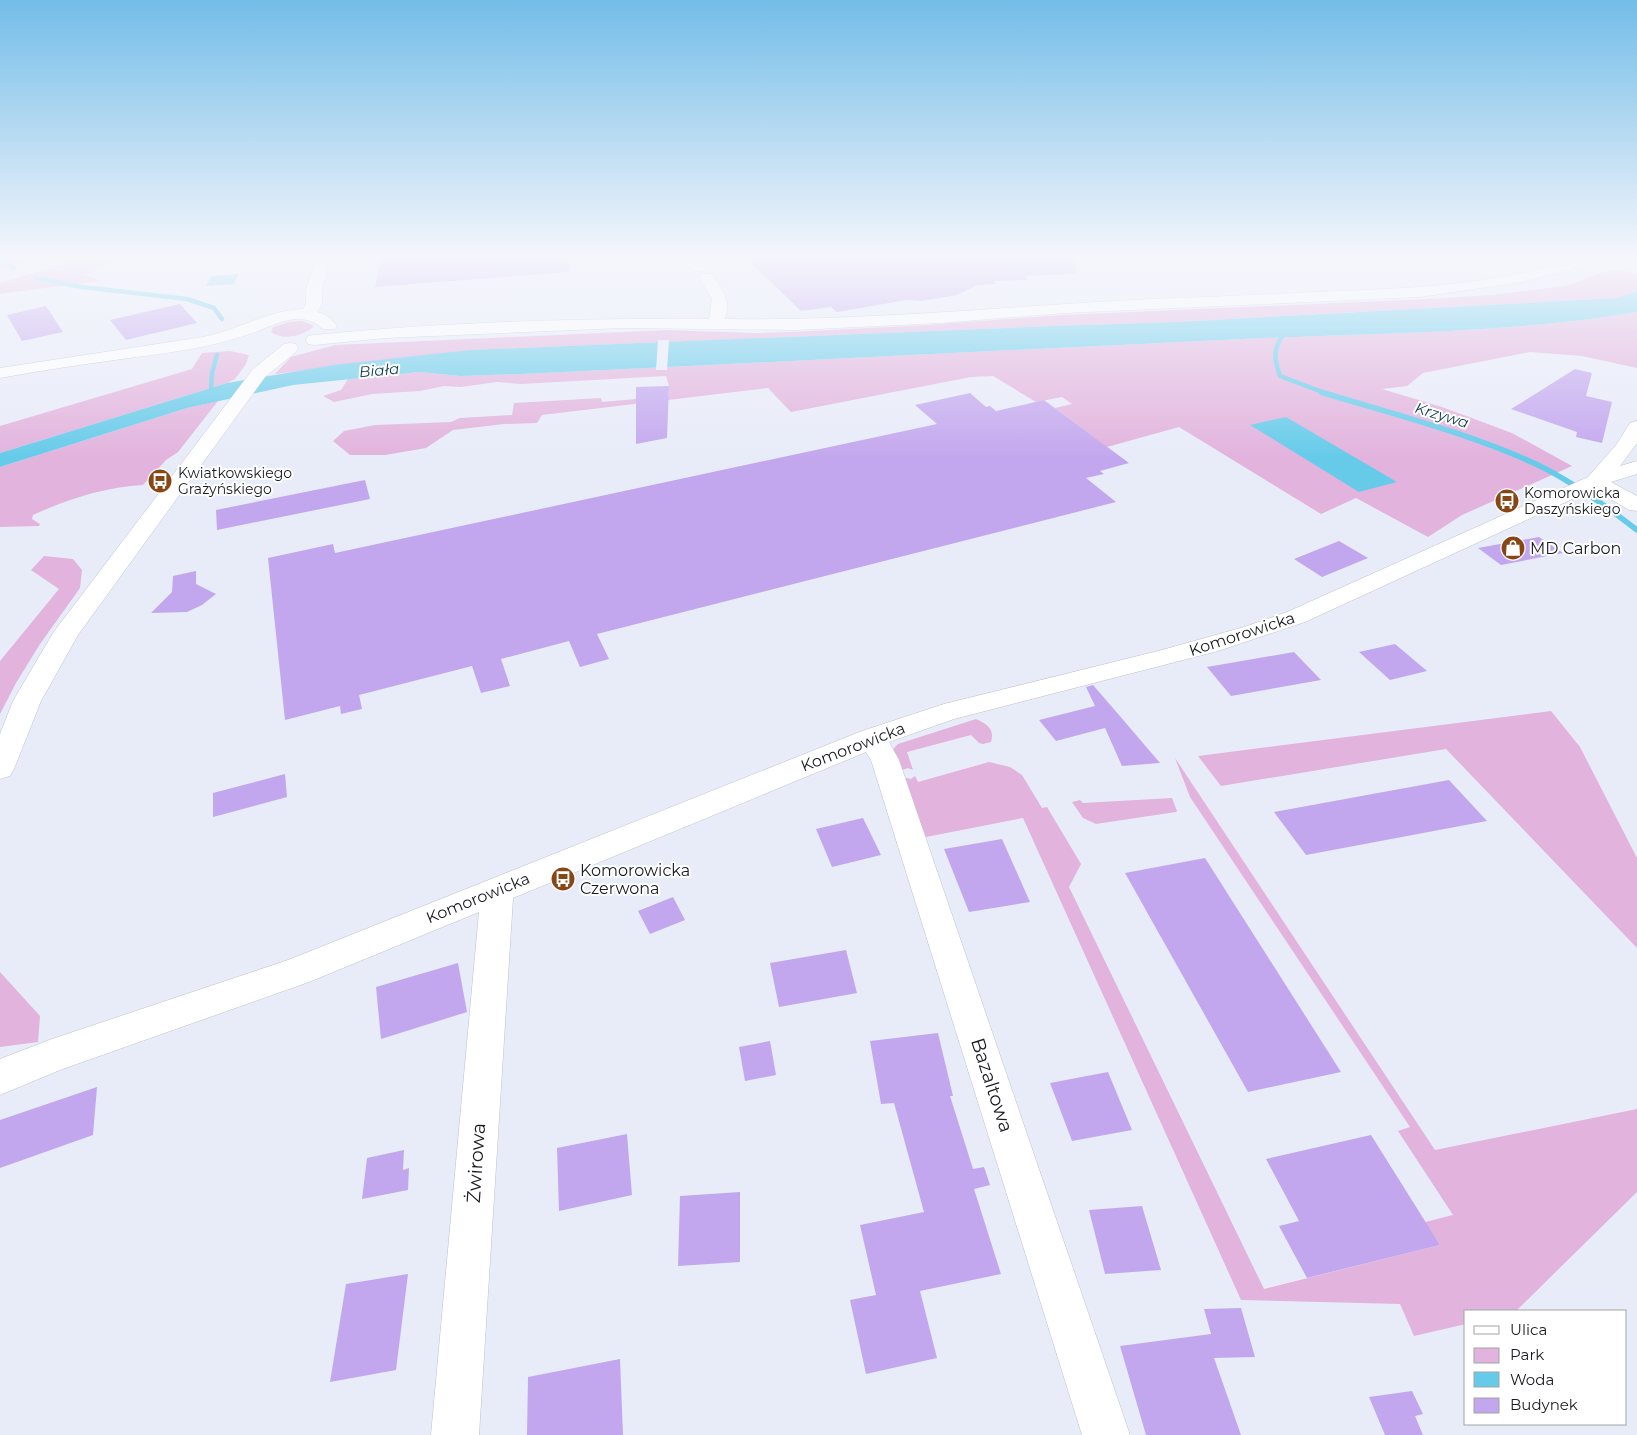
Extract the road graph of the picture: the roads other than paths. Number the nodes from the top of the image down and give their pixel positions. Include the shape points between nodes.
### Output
1 (268, 324) edge
2 (816, 324) edge
3 (715, 325) joint
4 (329, 326) joint
5 (386, 333) junction
6 (314, 340) junction
7 (255, 344) junction
8 (290, 348) junction
9 (0, 373) edge
10 (259, 373) junction
11 (1637, 427) edge
12 (1637, 467) edge
13 (1583, 486) junction
14 (1637, 506) edge
15 (872, 738) junction
16 (0, 769) edge
17 (497, 890) junction
18 (52, 1056) junction
19 (0, 1058) edge
20 (0, 1077) edge
21 (454, 1435) edge
22 (1106, 1435) edge

1 - 7 street
2 - 3 street
3 - 5 street via 622,324
4 - 5 street
4 - 6 street
5 - 6 street
6 - 8 street
7 - 8 street
7 - 9 street via 190,345
7 - 10 street
8 - 10 street
10 - 16 street via 66,633 27,701
11 - 13 street, Komorowicka via 1617,457
12 - 13 street
13 - 14 street
13 - 15 street, Komorowicka via 1255,633 943,714
15 - 17 street, Komorowicka
15 - 22 street, Bazaltowa via 885,760
17 - 18 street, Komorowicka via 297,972
17 - 21 street, Żwirowa
18 - 19 street, Komorowicka
18 - 20 street, Komorowicka

